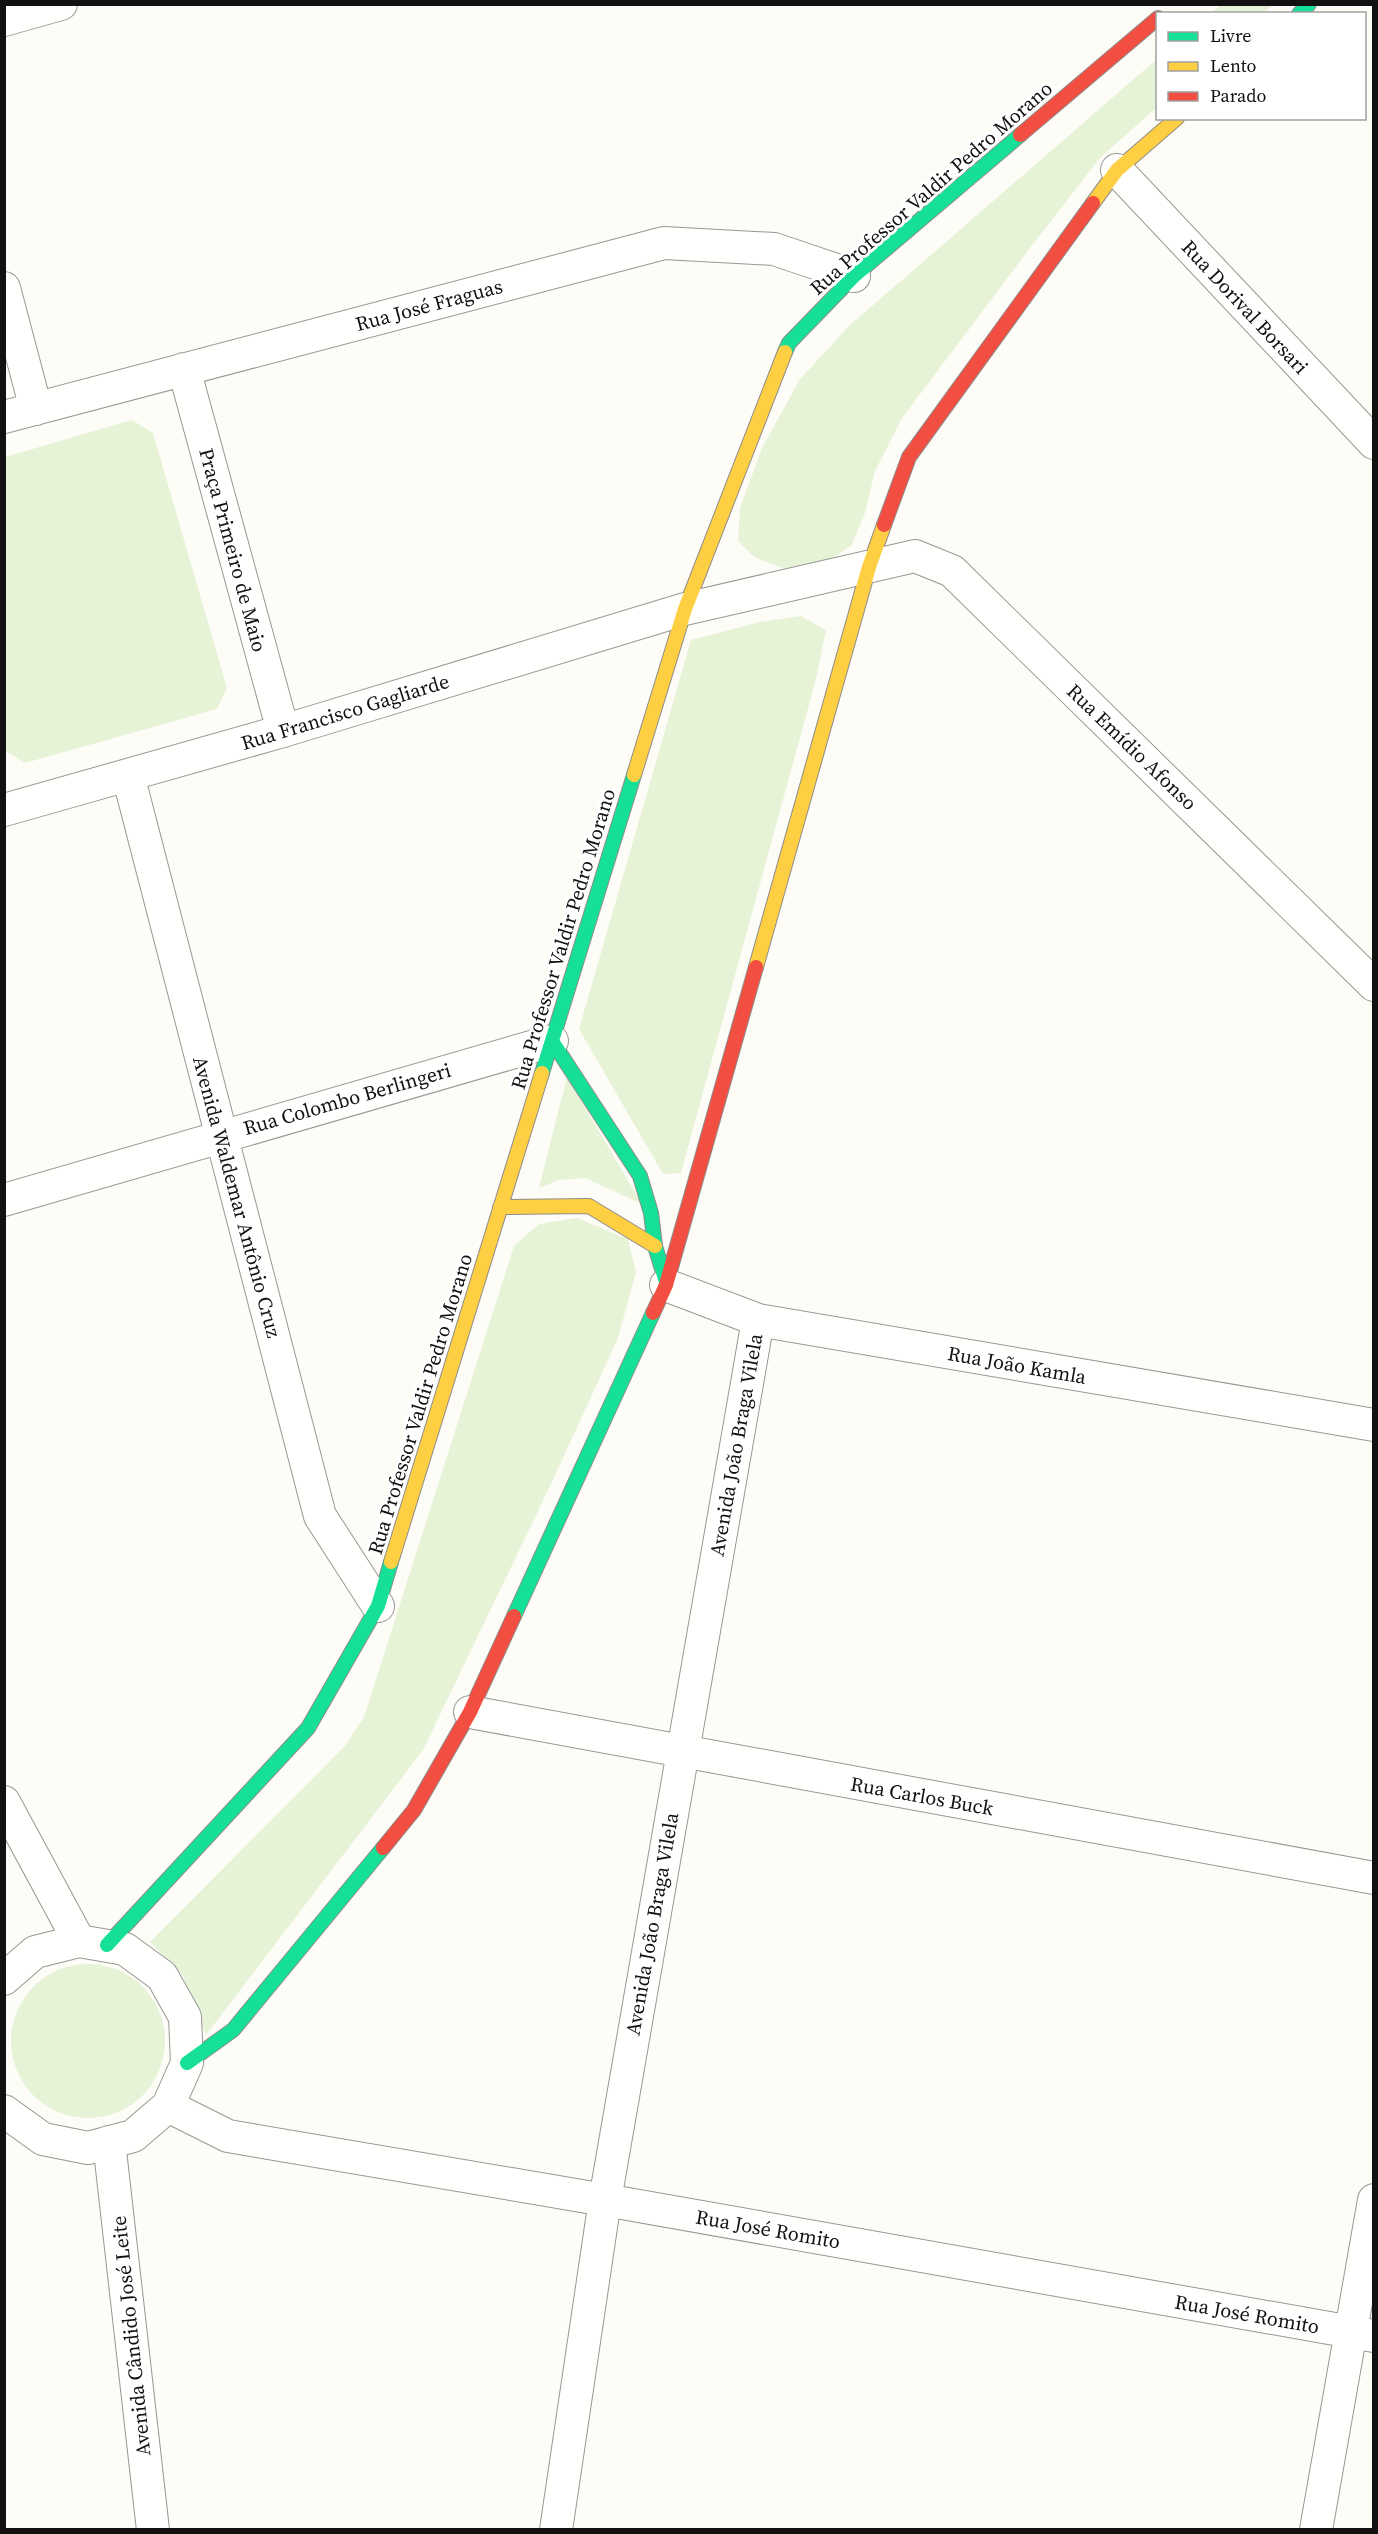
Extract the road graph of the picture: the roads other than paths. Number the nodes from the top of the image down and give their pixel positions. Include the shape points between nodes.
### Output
1 (61, 4) edge
2 (4, 20) edge
3 (1156, 20) edge
4 (1175, 120) edge
5 (1117, 170) junction
6 (855, 276) junction
7 (4, 288) edge
8 (184, 369) junction
9 (36, 408) junction
10 (4, 417) edge
11 (1374, 443) edge
12 (869, 567) junction
13 (685, 609) junction
14 (283, 731) junction
15 (128, 775) junction
16 (4, 810) edge
17 (1374, 985) edge
18 (552, 1041) junction
19 (221, 1136) junction
20 (4, 1200) edge
21 (500, 1208) junction
22 (655, 1246) junction
23 (666, 1285) junction
24 (758, 1320) junction
25 (1374, 1425) edge
26 (378, 1606) junction
27 (470, 1712) junction
28 (682, 1752) junction
29 (4, 1802) edge
30 (1374, 1878) edge
31 (93, 1943) junction
32 (4, 1979) edge
33 (187, 2063) junction
34 (168, 2106) junction
35 (4, 2111) edge
36 (109, 2142) junction
37 (605, 2200) junction
38 (1374, 2200) edge
39 (1362, 2334) edge
40 (153, 2529) edge
41 (556, 2529) edge
42 (1316, 2529) edge

1 - 2 street
3 - 6 street, Rua Professor Valdir Pedro Morano
4 - 5 street
5 - 11 street, Rua Dorival Borsari
5 - 12 street via 909,457
6 - 8 street, Rua José Fraguas via 774,249 664,243
6 - 13 street, Rua Professor Valdir Pedro Morano via 789,343
7 - 9 street
8 - 9 street, Rua José Fraguas
8 - 14 street, Praça Primeiro de Maio
9 - 10 street, Rua José Fraguas
12 - 13 street, Rua Emídio Afonso
12 - 17 street, Rua Emídio Afonso via 915,556 952,571
12 - 23 street
13 - 14 street, Rua Francisco Gagliarde
13 - 18 street, Rua Professor Valdir Pedro Morano
14 - 15 street, Rua Francisco Gagliarde
15 - 16 street, Rua Francisco Gagliarde
15 - 19 street, Avenida Waldemar Antônio Cruz
18 - 19 street, Rua Colombo Berlingeri
18 - 21 street, Rua Professor Valdir Pedro Morano
18 - 22 street via 640,1176 651,1213
19 - 20 street, Rua Colombo Berlingeri
19 - 26 street, Avenida Waldemar Antônio Cruz via 320,1516
21 - 22 street via 590,1206
21 - 26 street, Rua Professor Valdir Pedro Morano
22 - 23 street
23 - 24 street, Rua João Kamla
23 - 27 street
24 - 25 street, Rua João Kamla
24 - 28 street, Avenida João Braga Vilela
26 - 31 street, Rua Professor Valdir Pedro Morano via 308,1728
27 - 28 street, Rua Carlos Buck
27 - 33 street via 414,1810 232,2030
28 - 30 street, Rua Carlos Buck
28 - 37 street, Avenida João Braga Vilela
29 - 31 street
31 - 32 street via 35,1952
31 - 33 street via 126,1949 162,1976 185,2017
33 - 34 street
34 - 36 street via 133,2136
34 - 37 street, Rua José Romito via 228,2136
35 - 36 street via 43,2139 88,2148
36 - 40 street, Avenida Cândido José Leite
37 - 39 street, Rua José Romito
37 - 41 street, Avenida João Braga Vilela
38 - 39 street
39 - 42 street

